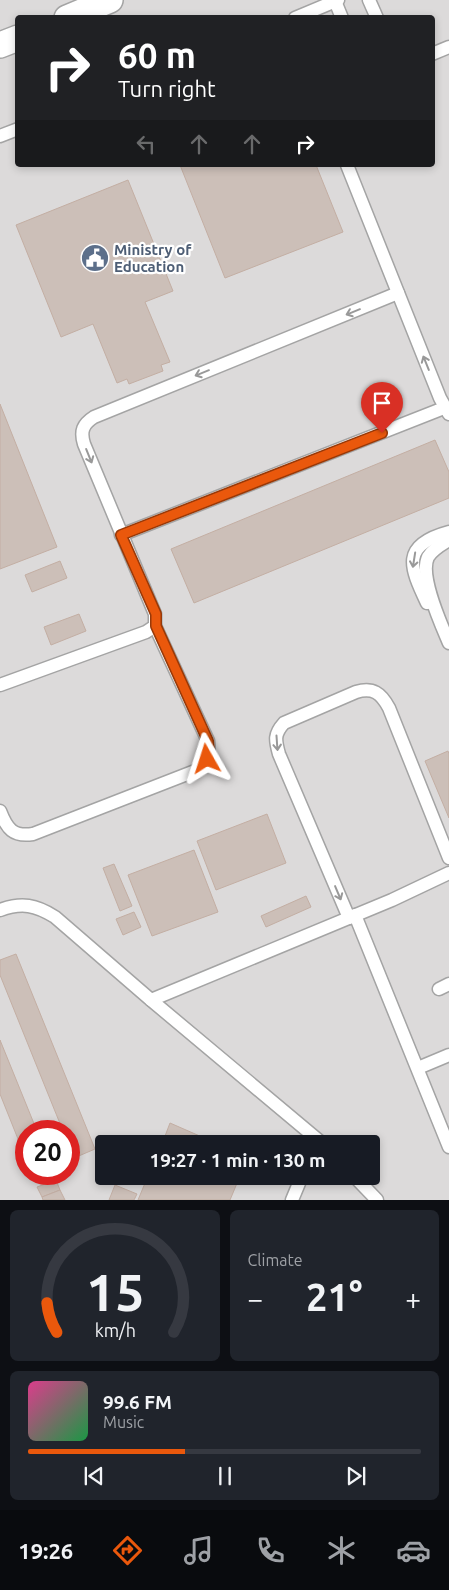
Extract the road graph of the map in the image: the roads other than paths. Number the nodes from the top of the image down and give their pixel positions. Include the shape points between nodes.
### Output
1 (110, 0) edge
2 (369, 0) edge
3 (337, 1) edge
4 (75, 15) edge
5 (302, 15) edge
6 (341, 15) edge
7 (376, 15) edge
8 (15, 39) edge
9 (0, 46) edge
10 (449, 47) edge
11 (435, 53) edge
12 (15, 130) edge
13 (0, 136) edge
14 (348, 167) edge
15 (398, 293) junction
16 (447, 411) edge
17 (449, 532) edge
18 (121, 535) junction
19 (449, 540) edge
20 (438, 618) junction
21 (156, 626) junction
22 (449, 643) edge
23 (0, 685) edge
24 (0, 811) edge
25 (449, 858) edge
26 (449, 873) edge
27 (0, 910) edge
28 (352, 917) junction
29 (151, 1000) junction
30 (449, 1055) edge
31 (418, 1068) junction
32 (310, 1135) edge
33 (449, 1147) edge
34 (298, 1185) edge
35 (363, 1185) edge
36 (292, 1200) edge
37 (377, 1200) edge

1 - 4 street
2 - 7 lane
3 - 5 lane
3 - 6 lane
8 - 9 street
10 - 11 lane
12 - 13 lane
14 - 15 lane
16 -> 15 lane
15 -> 18 lane via 87,421 82,428 84,444
16 - 18 lane
17 -> 20 lane via 422,544 413,557 415,578
18 - 21 lane via 156,614
19 - 20 lane via 431,552 426,565
20 - 22 lane
21 - 23 lane
21 - 24 lane via 208,741 207,759 202,766 33,834 15,834
25 -> 28 lane via 385,700 379,695 372,691 356,692 284,723 275,738 276,746
26 - 28 lane
27 - 29 lane via 30,906 55,917
28 - 29 lane
28 - 31 lane
29 - 32 lane
30 - 31 lane
31 - 33 lane
34 - 36 lane
35 - 37 lane

